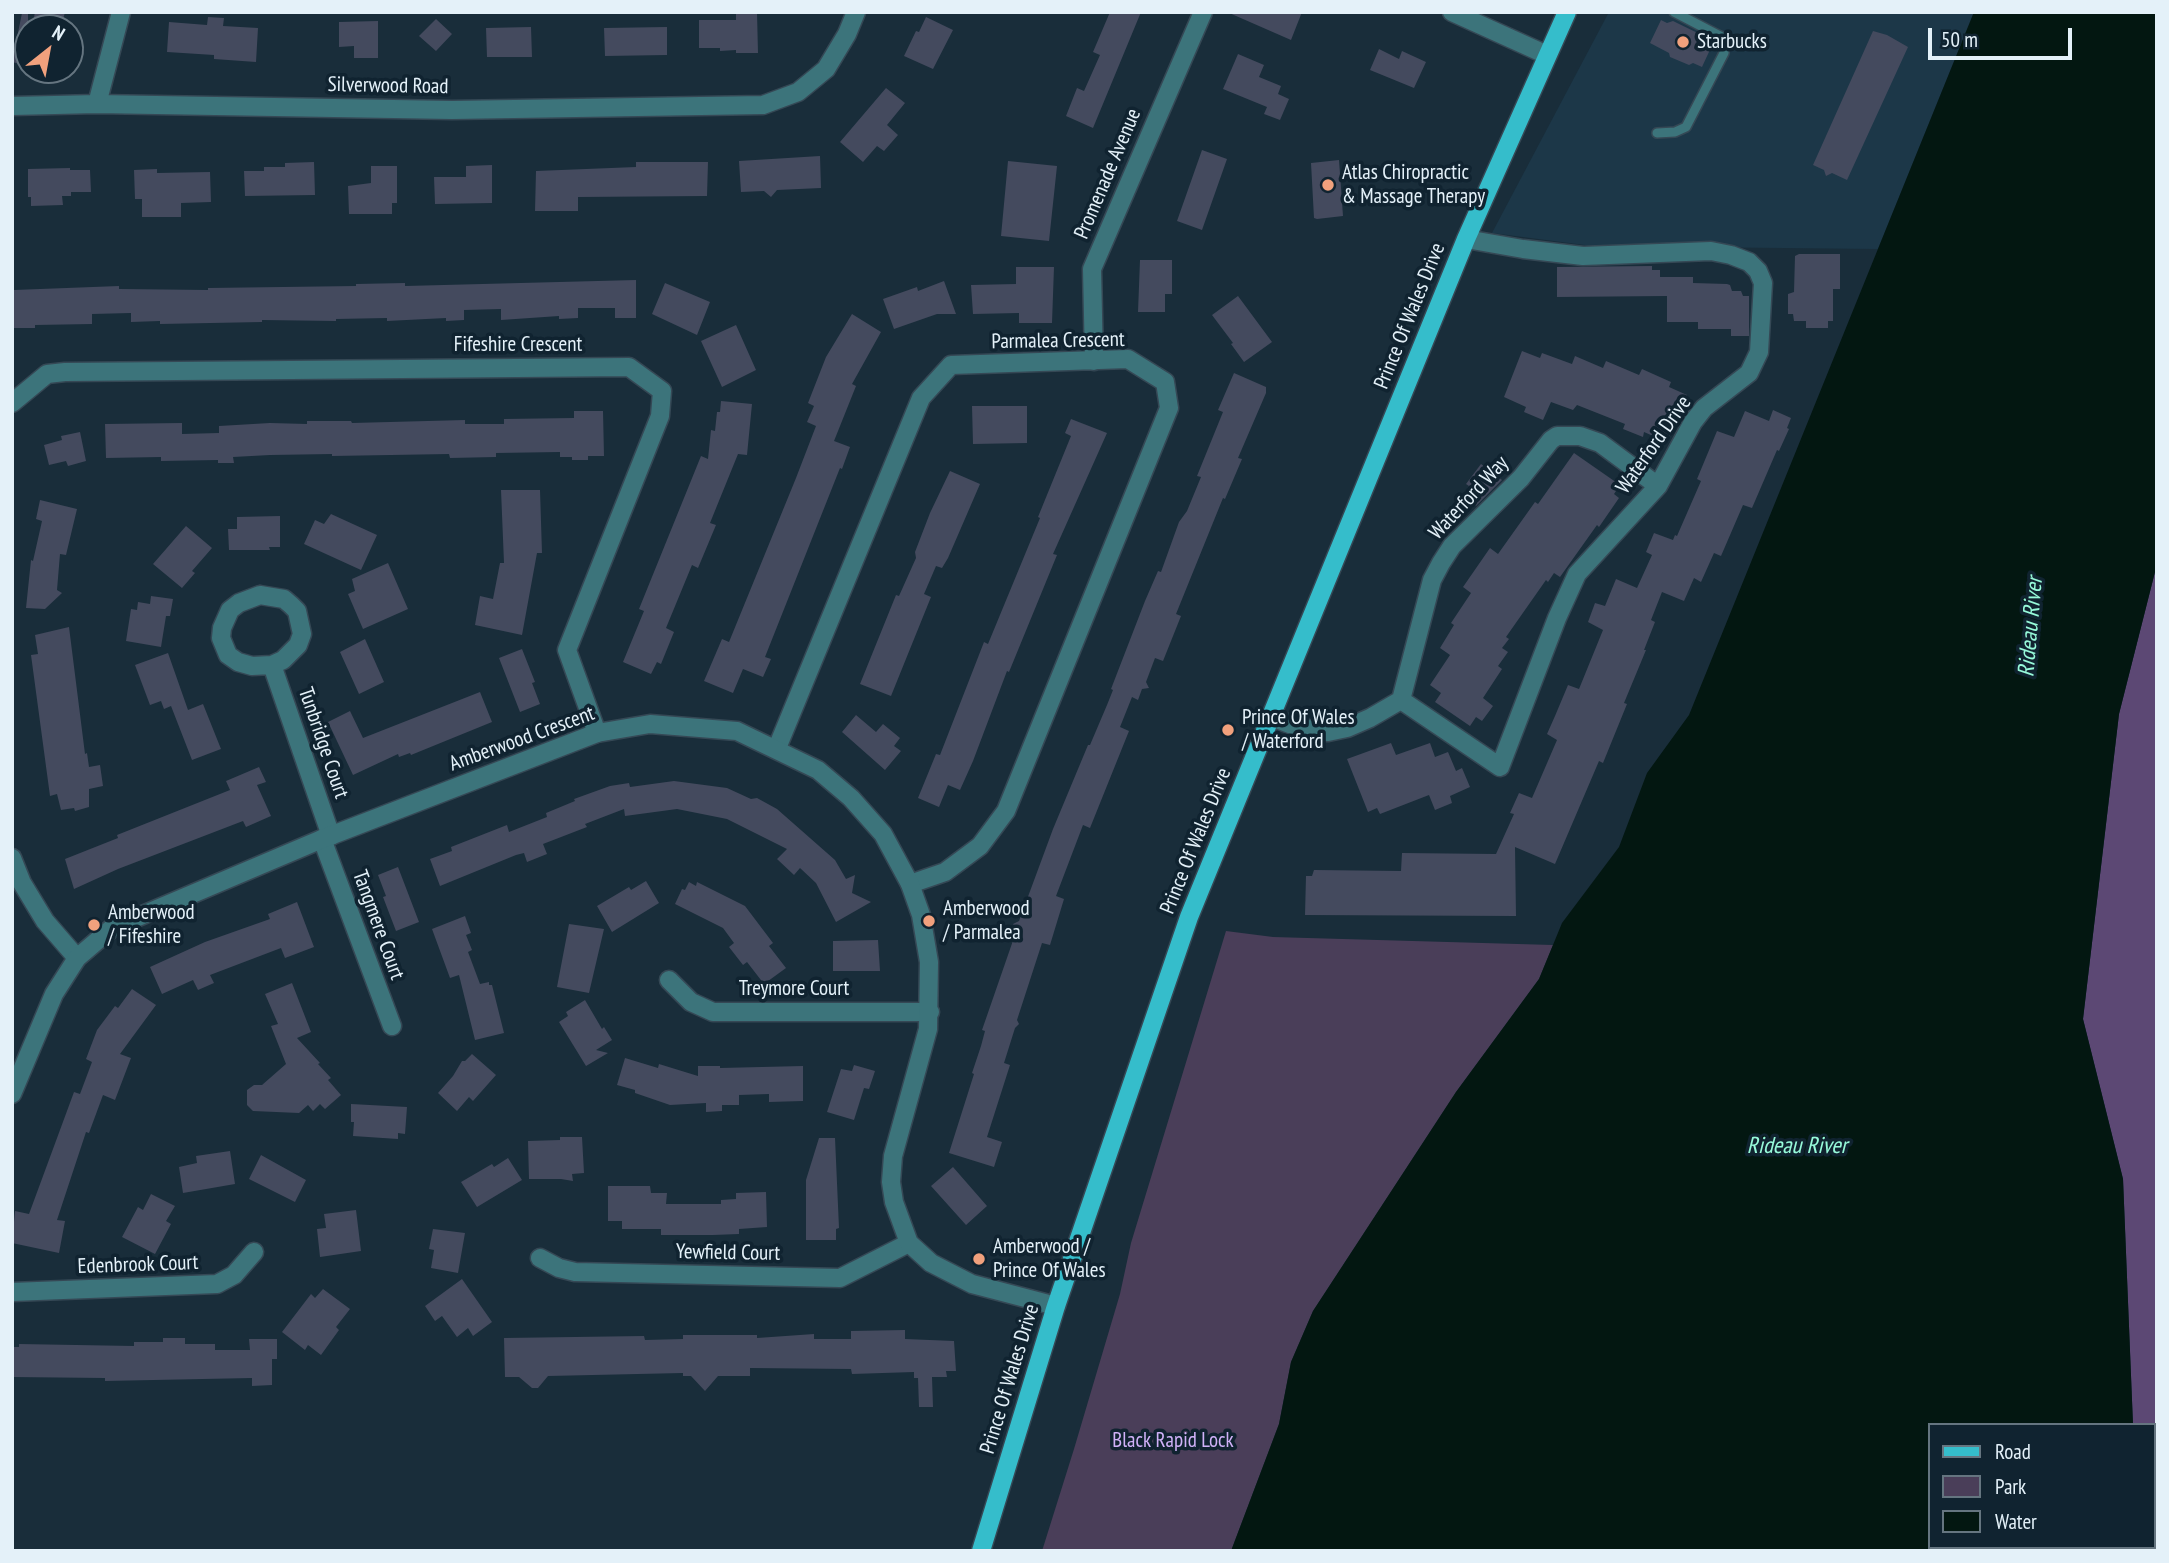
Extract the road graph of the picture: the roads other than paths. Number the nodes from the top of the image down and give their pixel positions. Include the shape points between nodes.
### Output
1 (121, 12) edge
2 (856, 12) edge
3 (1203, 12) edge
4 (1452, 12) edge
5 (1567, 12) edge
6 (1674, 12) edge
7 (1547, 55) junction
8 (97, 104) junction
9 (12, 106) edge
10 (1657, 133) dead end
11 (1466, 239) junction
12 (1094, 360) junction
13 (12, 403) edge
14 (1658, 486) junction
15 (272, 665) junction
16 (1401, 699) junction
17 (1272, 717) junction
18 (597, 733) junction
19 (777, 748) junction
20 (326, 837) junction
21 (12, 858) edge
22 (910, 884) junction
23 (77, 958) junction
24 (669, 979) dead end
25 (930, 1012) junction
26 (391, 1026) dead end
27 (12, 1094) edge
28 (909, 1242) junction
29 (254, 1252) dead end
30 (540, 1258) dead end
31 (12, 1292) edge
32 (1056, 1306) junction
33 (981, 1551) edge

1 - 8 street
2 - 8 street, Silverwood Road via 826,69 798,92 763,104 453,110
3 - 12 street, Promenade Avenue via 1092,269
4 - 7 street
5 - 7 main road, Prince Of Wales Drive
6 - 10 lane via 1726,43 1686,127
7 - 11 main road, Prince Of Wales Drive
8 - 9 street, Silverwood Road
11 - 14 street, Waterford Drive via 1583,256 1712,251 1731,254 1758,271 1763,297 1755,362 1749,373 1693,422
11 - 17 main road, Prince Of Wales Drive
12 - 19 street, Parmalea Crescent via 951,365 921,398
12 - 22 street, Parmalea Crescent via 1128,359 1165,382 1169,408 1006,811 980,846 945,872
13 - 18 street, Fifeshire Crescent via 47,374 65,372 629,367 662,391 660,416 567,650
14 - 16 street, Waterford Way via 1590,438 1565,435 1551,440 1441,563 1432,580
14 - 16 street, Waterford Drive via 1577,574 1500,767
15 - 15 street via 298,645 301,622 298,611 284,599 260,595 230,610 221,638 228,655 238,662
15 - 20 street, Tunbridge Court
16 - 17 street via 1370,718 1328,732
17 - 32 main road, Prince Of Wales Drive via 1189,916
18 - 19 street, Amberwood Crescent via 650,724 737,731
18 - 20 street, Amberwood Crescent
19 - 22 street, Amberwood Crescent via 818,770 851,798 883,834
20 - 23 street, Amberwood Crescent via 112,928
20 - 26 street, Tangmere Court
21 - 23 street via 45,921
22 - 25 street, Amberwood Crescent via 929,962
23 - 27 street, Amberwood Crescent via 54,994
24 - 25 street, Treymore Court via 691,1002 713,1012
25 - 28 street, Amberwood Crescent via 893,1156 894,1202
28 - 30 street, Yewfield Court via 840,1278 575,1272
28 - 32 street, Amberwood Crescent via 931,1262 972,1284
29 - 31 street, Edenbrook Court via 234,1275 218,1284
32 - 33 main road, Prince Of Wales Drive

